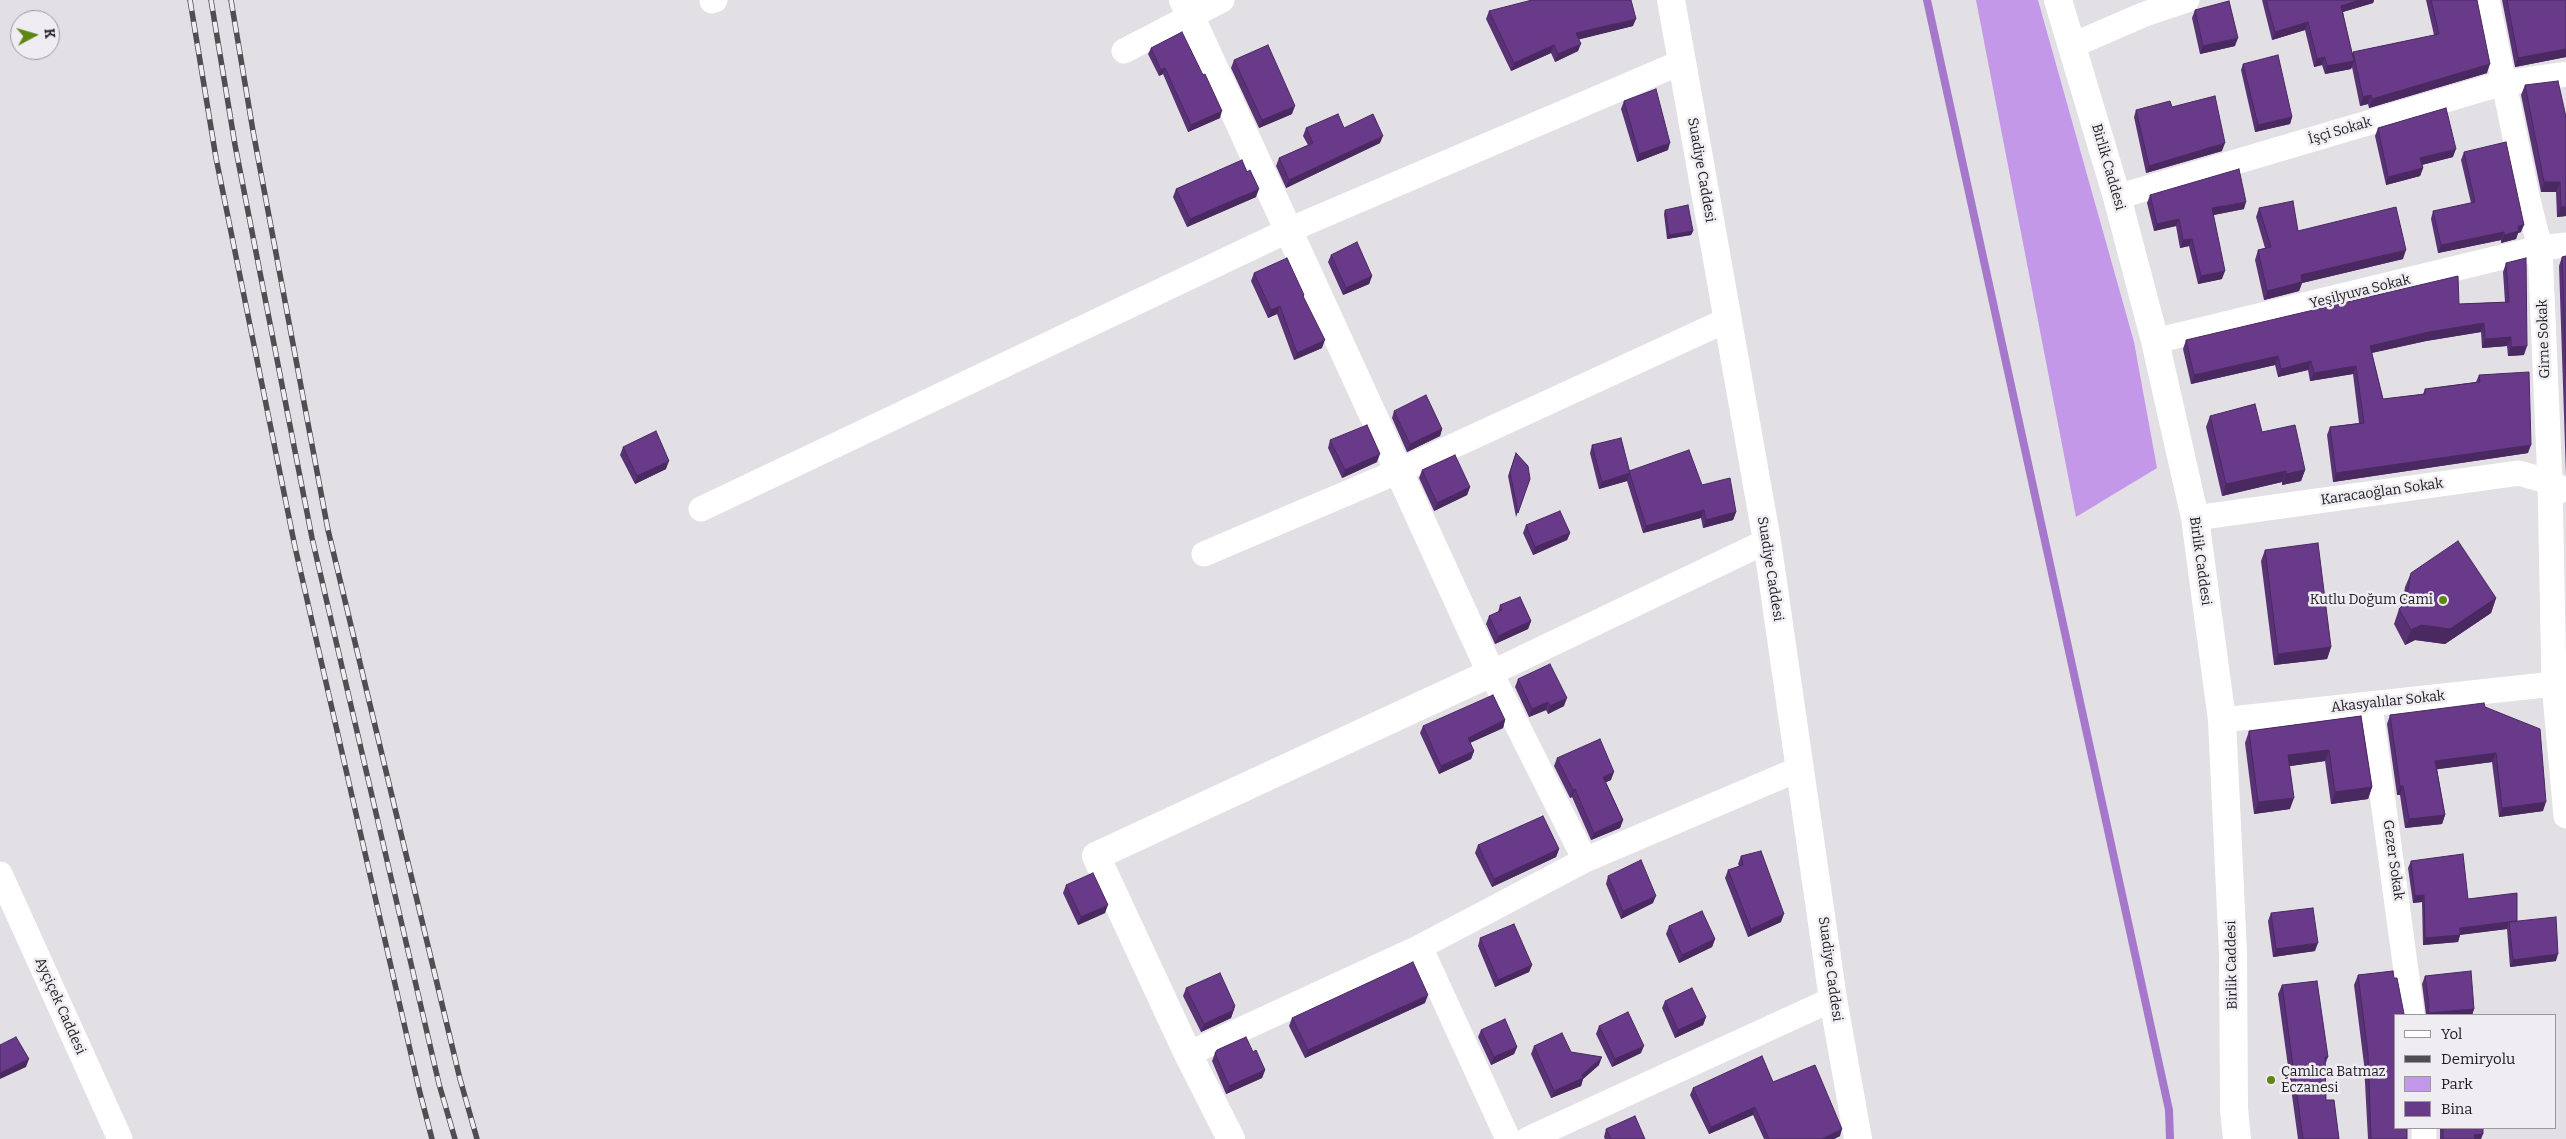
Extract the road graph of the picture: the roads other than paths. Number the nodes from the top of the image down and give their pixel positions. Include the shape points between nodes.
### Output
1 (1222, 0) edge
2 (1671, 0) edge
3 (2058, 0) edge
4 (2187, 0) edge
5 (2487, 0) edge
6 (1187, 7) edge
7 (2072, 46) junction
8 (1124, 51) dead end
9 (1682, 62) junction
10 (2566, 74) edge
11 (2504, 83) junction
12 (2117, 197) junction
13 (1289, 230) junction
14 (2566, 245) edge
15 (2540, 248) junction
16 (1727, 320) junction
17 (2156, 341) junction
18 (1399, 471) junction
19 (2558, 486) edge
20 (701, 509) dead end
21 (2194, 518) junction
22 (1767, 541) junction
23 (1204, 554) dead end
24 (1491, 673) junction
25 (2554, 684) junction
26 (2370, 704) junction
27 (2222, 720) junction
28 (1799, 769) junction
29 (2566, 810) edge
30 (1585, 860) junction
31 (0, 874) edge
32 (1420, 947) junction
33 (1833, 998) junction
34 (2412, 1014) edge
35 (1188, 1054) junction
36 (2234, 1109) junction
37 (120, 1139) edge
38 (1231, 1139) edge
39 (1508, 1139) edge
40 (1528, 1139) edge
41 (1858, 1139) edge
42 (2229, 1139) edge
43 (2237, 1139) edge

1 - 6 street
2 - 9 street, Suadiye Caddesi
3 - 7 street, Birlik Caddesi
4 - 7 street via 2145,14
5 - 11 street, Girne Sokak
6 - 8 street
6 - 13 street
7 - 12 street, Birlik Caddesi
9 - 13 street
9 - 16 street, Suadiye Caddesi
10 - 11 street, İşçi Sokak
11 - 12 street, İşçi Sokak
11 - 15 street, Girne Sokak
12 - 17 street, Birlik Caddesi
13 - 18 street
13 - 20 street
14 - 15 street, Yeşilyuva Sokak
15 - 17 street, Yeşilyuva Sokak
15 - 19 street, Girne Sokak
16 - 18 street
16 - 22 street, Suadiye Caddesi
17 - 21 street, Birlik Caddesi
18 - 23 street
18 - 24 street
19 - 21 street, Karacaoğlan Sokak via 2519,473
19 - 25 street, Girne Sokak
21 - 27 street, Birlik Caddesi
22 - 24 street
22 - 28 street, Suadiye Caddesi
24 - 30 street
24 - 35 street via 1096,856
25 - 26 street, Akasyalılar Sokak
25 - 29 street, Girne Sokak
26 - 27 street, Akasyalılar Sokak
26 - 34 street, Gezer Sokak
27 - 36 street, Birlik Caddesi via 2233,953
28 - 30 street
28 - 33 street, Suadiye Caddesi
30 - 32 street
31 - 37 street, Ayçiçek Caddesi
32 - 35 street
32 - 39 street
33 - 40 street
33 - 41 street, Suadiye Caddesi
35 - 38 street
36 - 42 street
36 - 43 street, Birlik Caddesi

